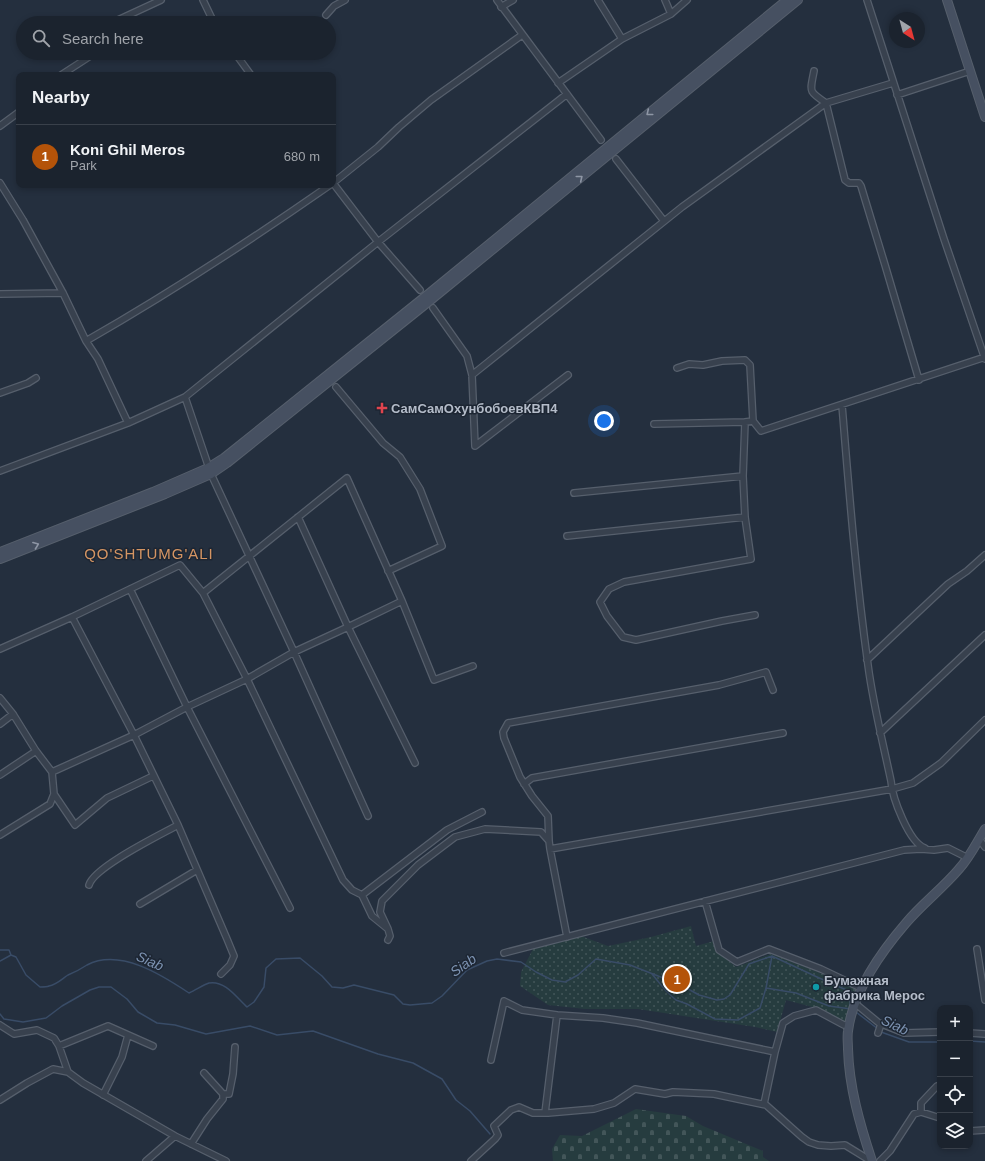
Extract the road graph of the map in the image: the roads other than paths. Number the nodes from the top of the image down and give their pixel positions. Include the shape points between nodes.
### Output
1 (161, 0) edge
2 (203, 0) edge
3 (345, 0) edge
4 (497, 0) edge
5 (513, 0) edge
6 (598, 0) edge
7 (665, 0) edge
8 (687, 0) edge
9 (787, 0) edge
10 (798, 0) edge
11 (867, 0) edge
12 (947, 0) edge
13 (501, 7) junction
14 (671, 14) junction
15 (326, 15) dead end
16 (127, 16) edge
17 (211, 16) edge
18 (522, 35) junction
19 (622, 39) junction
20 (84, 60) edge
21 (240, 60) edge
22 (970, 71) junction
23 (66, 72) edge
24 (249, 72) edge
25 (814, 72) dead end
26 (558, 83) junction
27 (893, 83) junction
28 (567, 94) junction
29 (897, 95) junction
30 (826, 103) junction
31 (16, 114) edge
32 (985, 117) edge
33 (0, 126) edge
34 (602, 140) dead end
35 (616, 159) dead end
36 (336, 181) edge
37 (0, 183) edge
38 (336, 187) edge
39 (326, 188) edge
40 (664, 221) junction
41 (378, 242) junction
42 (420, 290) dead end
43 (63, 293) junction
44 (0, 294) edge
45 (433, 308) dead end
46 (86, 341) junction
47 (985, 358) edge
48 (676, 368) dead end
49 (472, 375) junction
50 (568, 375) dead end
51 (36, 378) dead end
52 (919, 380) junction
53 (336, 387) dead end
54 (0, 393) edge
55 (185, 397) junction
56 (842, 404) junction
57 (753, 421) junction
58 (745, 422) junction
59 (128, 423) junction
60 (654, 424) dead end
61 (0, 471) edge
62 (210, 471) junction
63 (743, 476) junction
64 (574, 493) dead end
65 (298, 517) junction
66 (745, 517) junction
67 (567, 536) dead end
68 (0, 552) edge
69 (985, 555) edge
70 (249, 557) junction
71 (0, 559) edge
72 (388, 571) junction
73 (130, 589) junction
74 (203, 593) junction
75 (402, 601) junction
76 (755, 615) dead end
77 (72, 617) junction
78 (348, 627) junction
79 (985, 635) edge
80 (0, 649) edge
81 (294, 652) junction
82 (867, 660) junction
83 (472, 666) dead end
84 (247, 679) junction
85 (773, 690) dead end
86 (0, 698) edge
87 (187, 707) junction
88 (13, 714) junction
89 (985, 720) edge
90 (0, 724) edge
91 (783, 732) dead end
92 (880, 733) junction
93 (134, 735) junction
94 (36, 751) junction
95 (415, 763) dead end
96 (52, 772) junction
97 (0, 775) edge
98 (153, 776) junction
99 (524, 784) junction
100 (892, 789) junction
101 (54, 794) junction
102 (482, 812) dead end
103 (368, 816) dead end
104 (178, 825) junction
105 (985, 829) edge
106 (0, 835) edge
107 (979, 839) junction
108 (549, 841) junction
109 (985, 847) edge
110 (550, 849) junction
111 (934, 850) junction
112 (968, 858) junction
113 (197, 870) junction
114 (89, 885) dead end
115 (362, 894) junction
116 (705, 901) junction
117 (140, 904) dead end
118 (290, 908) dead end
119 (388, 929) junction
120 (567, 937) junction
121 (388, 940) dead end
122 (977, 949) dead end
123 (504, 953) dead end
124 (220, 974) dead end
125 (861, 988) junction
126 (985, 1000) edge
127 (856, 1004) junction
128 (557, 1015) junction
129 (850, 1022) junction
130 (0, 1025) edge
131 (880, 1025) junction
132 (878, 1032) dead end
133 (937, 1032) edge
134 (973, 1033) edge
135 (985, 1034) edge
136 (128, 1035) junction
137 (59, 1046) junction
138 (153, 1046) dead end
139 (235, 1047) dead end
140 (775, 1052) junction
141 (491, 1060) dead end
142 (68, 1072) junction
143 (204, 1073) dead end
144 (937, 1086) edge
145 (223, 1094) junction
146 (103, 1095) junction
147 (0, 1100) edge
148 (764, 1104) junction
149 (921, 1112) junction
150 (545, 1113) junction
151 (937, 1117) edge
152 (985, 1130) edge
153 (973, 1131) edge
154 (175, 1136) junction
155 (191, 1144) junction
156 (146, 1161) edge
157 (226, 1161) edge
158 (471, 1161) edge
159 (871, 1161) edge
160 (880, 1161) edge

1 - 16 street
2 - 17 street
3 - 15 street via 334,6
4 - 13 street
5 - 13 street
6 - 19 street
7 - 14 street
8 - 14 street
9 -> 62 main road
62 -> 10 main road via 227,463 427,303
11 - 27 street
12 - 22 main road
13 - 18 street
14 - 19 street
18 - 26 street
18 - 36 street via 431,100 378,148
19 - 26 street
20 - 23 street
21 - 24 street
22 - 29 street
22 - 32 main road
25 - 30 street via 811,91
26 - 28 street
27 - 29 street
27 - 30 street
28 - 34 street
28 - 41 street
29 - 47 street
30 - 40 street
30 - 52 street via 845,180 849,183 859,183 861,186
31 - 33 street
35 - 40 street
37 - 43 street
38 - 41 street
39 - 46 street via 143,309
40 - 49 street
41 - 42 street
41 - 55 street
43 - 44 street
43 - 46 street
45 - 49 street via 467,356
46 - 59 street via 98,359
47 - 52 street
48 - 57 street via 689,364 745,360 750,365
49 - 50 street via 475,446
51 - 54 street
52 - 56 street
53 - 72 street via 383,443 400,457 420,489 442,546
55 - 59 street
55 - 62 street
56 - 57 street via 761,431
56 - 82 street via 852,527
57 - 58 street
58 - 60 street
58 - 63 street
59 - 61 street
62 - 68 main road
62 - 70 street
71 -> 62 main road via 165,494
63 - 64 street
63 - 66 street
65 - 70 street
65 - 72 street via 347,478
65 - 78 street
66 - 67 street
66 - 76 street via 750,559 624,582 609,588 600,602 623,637 636,640
69 - 82 street via 968,571 948,584
70 - 74 street
70 - 81 street
72 - 75 street
73 - 74 street via 180,565
73 - 77 street
73 - 87 street
74 - 84 street
75 - 78 street
75 - 83 street via 434,680
77 - 80 street
77 - 93 street
78 - 81 street
78 - 95 street
79 - 92 street
81 - 84 street
81 - 103 street
82 - 92 street
84 - 87 street
84 - 115 street via 343,880 352,890
85 - 99 street via 766,672 712,686 508,723 503,732 504,738
86 - 88 street
87 - 93 street
87 - 118 street
88 - 90 street
88 - 94 street
89 - 100 street via 941,763 913,783
91 - 99 street via 532,778
92 - 100 street
93 - 96 street
93 - 98 street
94 - 96 street
94 - 97 street
96 - 101 street
98 - 101 street via 107,798 75,825
98 - 104 street
99 - 108 street via 548,816
100 - 110 street
100 - 111 street via 913,838 922,847
101 - 106 street via 50,804
102 - 115 street via 447,830
104 - 113 street
104 - 114 street via 126,854 94,876
105 - 107 main road
107 - 109 street
107 - 112 main road
108 - 110 street
108 - 119 street via 540,832 485,829 455,837 418,865 382,901 380,912
110 - 120 street
111 - 112 street via 948,848
111 - 116 street via 904,850
112 - 125 main road via 906,923
113 - 117 street
113 - 124 street via 234,956 230,965
115 - 119 street via 372,916
116 - 120 street
116 - 125 street via 719,950 737,962 768,949 821,969
119 - 121 street
120 - 123 street
122 - 126 street
125 - 127 main road
127 - 129 main road
127 - 131 street
128 - 140 street via 637,1023
128 - 141 street via 522,1010 504,1001
128 - 150 street
129 - 140 street via 844,1025 816,1010 794,1016 783,1023
129 - 159 main road via 847,1032 848,1061 853,1092
130 - 137 street via 14,1034 37,1030 54,1038
131 - 132 street
131 - 133 street via 905,1034
134 - 135 street
136 - 137 street via 108,1026
136 - 138 street
136 - 146 street via 122,1057
137 - 142 street
139 - 145 street via 229,1094
140 - 148 street
142 - 146 street
142 - 147 street via 53,1069
143 - 145 street
144 - 149 street via 921,1103
145 - 155 street via 223,1099
146 - 154 street
148 - 150 street via 714,1094 665,1094 635,1089 614,1103 594,1108
148 - 159 street via 809,1142 818,1145 845,1145
149 - 151 street
149 - 160 street via 914,1114 890,1151
150 - 158 street via 533,1113 519,1107 511,1110 494,1126 498,1135 495,1139
152 - 153 street
154 - 155 street
154 - 156 street
155 - 157 street

